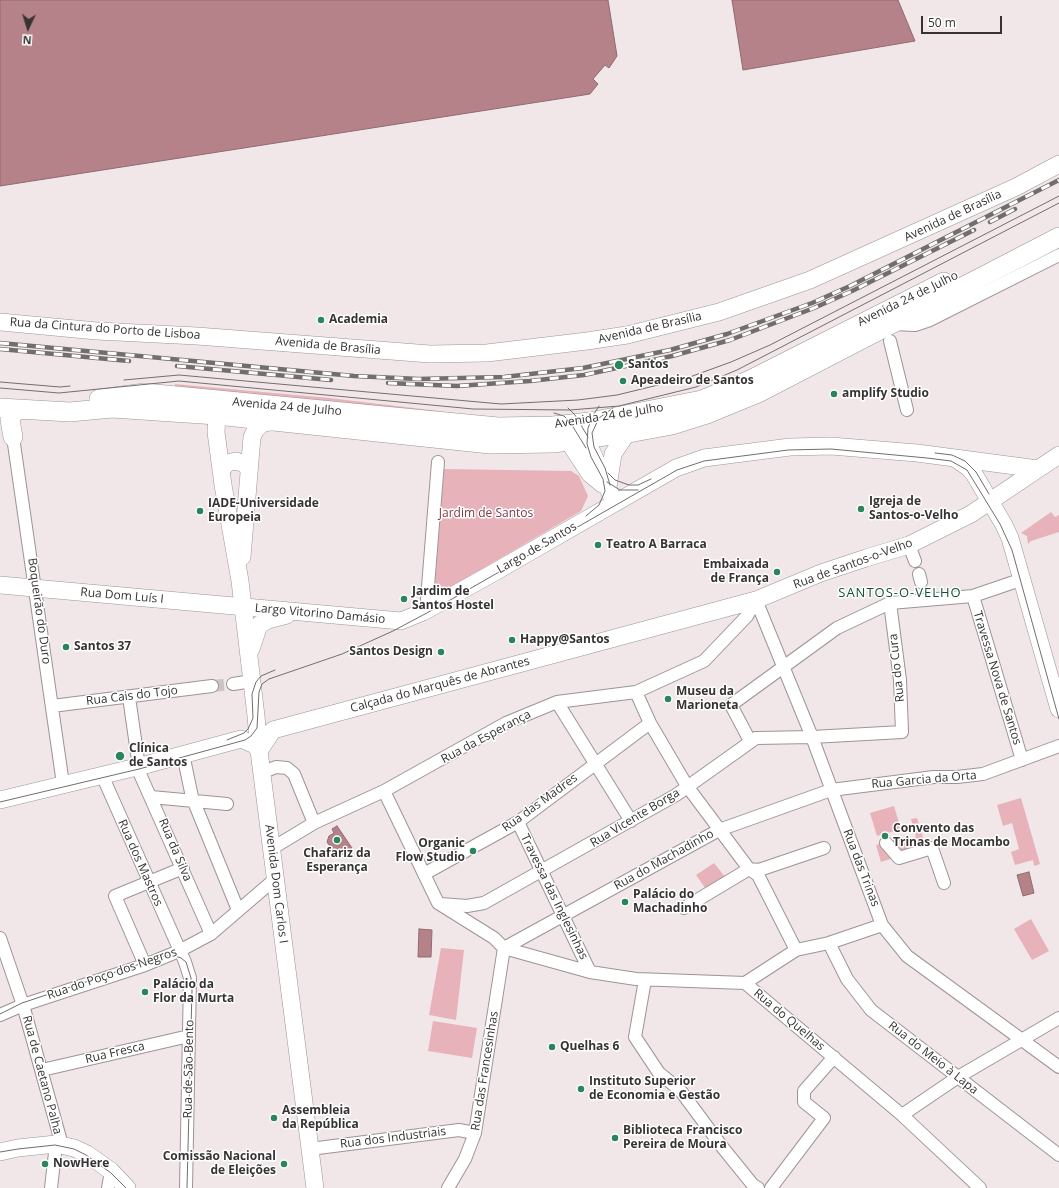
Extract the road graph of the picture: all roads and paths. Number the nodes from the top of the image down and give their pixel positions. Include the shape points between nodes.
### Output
1 (1059, 164) edge
2 (1059, 224) edge
3 (1059, 237) edge
4 (1059, 255) edge
5 (0, 322) edge
6 (891, 333) junction
7 (210, 337) joint
8 (0, 396) edge
9 (237, 402) junction
10 (9, 409) edge
11 (907, 410) dead end
12 (217, 415) junction
13 (288, 422) junction
14 (627, 433) junction
15 (574, 435) junction
16 (13, 437) joint
17 (1059, 455) edge
18 (956, 459) junction
19 (438, 462) dead end
20 (1038, 469) junction
21 (221, 470) junction
22 (249, 470) junction
23 (611, 496) junction
24 (990, 502) junction
25 (910, 545) junction
26 (915, 561) dead end
27 (1023, 579) junction
28 (240, 581) junction
29 (0, 585) edge
30 (36, 588) junction
31 (973, 596) junction
32 (427, 599) dead end
33 (756, 600) junction
34 (890, 603) junction
35 (243, 607) junction
36 (294, 612) junction
37 (397, 621) joint
38 (249, 655) junction
39 (783, 666) junction
40 (252, 682) junction
41 (233, 684) tunnel mouth
42 (212, 686) tunnel mouth
43 (636, 692) junction
44 (129, 697) junction
45 (557, 702) junction
46 (52, 706) junction
47 (1059, 709) edge
48 (650, 723) junction
49 (902, 732) joint
50 (812, 737) junction
51 (750, 741) junction
52 (1059, 746) edge
53 (258, 751) junction
54 (183, 754) junction
55 (1022, 760) junction
56 (594, 764) junction
57 (138, 767) junction
58 (262, 773) junction
59 (102, 775) junction
60 (63, 784) junction
61 (687, 786) junction
62 (831, 790) junction
63 (384, 792) junction
64 (151, 797) junction
65 (0, 800) edge
66 (194, 801) junction
67 (227, 804) dead end
68 (631, 821) junction
69 (518, 822) junction
70 (314, 823) junction
71 (719, 830) junction
72 (886, 843) dead end
73 (824, 848) dead end
74 (271, 849) junction
75 (183, 868) junction
76 (754, 869) junction
77 (543, 871) junction
78 (424, 874) junction
79 (275, 879) junction
80 (148, 881) junction
81 (944, 883) dead end
82 (438, 903) junction
83 (684, 908) dead end
84 (238, 910) junction
85 (564, 916) junction
86 (882, 925) junction
87 (211, 934) junction
88 (0, 938) edge
89 (829, 942) junction
90 (504, 948) junction
91 (796, 950) junction
92 (179, 951) junction
93 (145, 965) junction
94 (590, 972) junction
95 (645, 980) junction
96 (745, 983) junction
97 (23, 1005) junction
98 (0, 1015) edge
99 (1059, 1018) edge
100 (189, 1036) junction
101 (1023, 1040) junction
102 (834, 1057) junction
103 (1059, 1067) edge
104 (42, 1070) junction
105 (958, 1077) junction
106 (902, 1114) junction
107 (475, 1133) junction
108 (59, 1145) junction
109 (310, 1149) junction
110 (0, 1152) edge
111 (1059, 1155) edge
112 (111, 1171) junction
113 (52, 1188) edge
114 (108, 1188) edge
115 (127, 1188) edge
116 (186, 1188) edge
117 (315, 1188) edge
118 (448, 1188) edge
119 (758, 1188) edge
120 (771, 1188) edge
121 (980, 1188) edge

1 - 7 street, Avenida de Brasília via 1016,187 810,280 718,312 626,335 486,353 430,354
2 - 15 main road, Avenida 24 de Julho via 750,380 702,400 631,415
3 - 6 main road, Avenida 24 de Julho
4 - 6 street, Avenida 24 de Julho via 930,320
5 - 7 street, Rua da Cintura do Porto de Lisboa via 97,331
6 - 11 street
6 - 14 main road, Avenida 24 de Julho via 707,414 672,425
8 - 9 main road, Avenida 24 de Julho via 70,402 145,393
9 - 12 street via 225,406
9 - 15 main road, Avenida 24 de Julho
10 - 12 main road, Avenida 24 de Julho via 70,412 112,408
10 - 16 main road via 12,415 10,420
12 - 13 main road, Avenida 24 de Julho
12 - 21 street, Avenida Dom Carlos I
13 - 15 main road, Avenida 24 de Julho via 490,444 526,444
13 - 22 street, Avenida Dom Carlos I via 269,421 256,429 252,437
14 - 15 main road, Avenida 24 de Julho
14 - 23 street via 613,454
15 - 23 street via 590,474
16 - 30 street, Boqueirão do Duro
17 - 20 street, Rua de Santos-o-Velho
18 - 20 street, Largo de Santos
18 - 23 street, Largo de Santos via 873,449 790,447 704,458
18 - 24 street via 974,474
19 - 32 street
20 - 24 street, Rua de Santos-o-Velho
21 - 22 street via 227,463 236,460 245,464
21 - 28 street, Avenida Dom Carlos I
22 - 28 street, Avenida Dom Carlos I
23 - 37 street, Largo de Santos via 430,608 407,620
24 - 25 street, Rua de Santos-o-Velho
24 - 27 street via 1010,538
25 - 26 street
25 - 33 street, Rua de Santos-o-Velho via 821,573
27 - 31 street
27 - 47 street
28 - 35 street, Avenida Dom Carlos I
29 - 30 street, Rua Dom Luís I
30 - 35 street, Rua Dom Luís I
30 - 46 street, Boqueirão do Duro
31 - 34 street via 923,586
31 - 55 street, Travessa Nova de Santos
33 - 39 street, Rua das Trinas
33 - 43 street, Rua da Esperança via 747,616 704,661
33 - 53 street, Calçada do Marquês de Abrantes via 273,730
34 - 39 street via 837,628
34 - 49 street, Rua do Cura via 900,680
35 - 36 street, Largo Vitorino Damásio
35 - 38 street, Avenida Dom Carlos I
36 - 37 street, Largo Vitorino Damásio
36 - 38 street via 259,625
38 - 40 street, Avenida Dom Carlos I
39 - 50 street, Rua das Trinas
39 - 51 street via 731,705
40 - 41 street
40 - 53 street, Avenida Dom Carlos I
42 - 44 street, Rua Cais do Tojo
43 - 45 street, Rua da Esperança
43 - 48 street
44 - 46 street, Rua Cais do Tojo
44 - 57 street, Rua da Silva
45 - 56 street
45 - 63 street, Rua da Esperança via 506,723
46 - 60 street, Boqueirão do Duro
48 - 56 street, Rua das Madres
48 - 61 street
49 - 50 street, Rua Vicente Borga
50 - 51 street, Rua Vicente Borga via 756,738
50 - 62 street, Rua das Trinas
51 - 61 street, Rua Vicente Borga
52 - 55 street, Rua Garcia da Orta
53 - 54 street via 255,745 241,739
53 - 58 street, Avenida Dom Carlos I
54 - 57 street
54 - 66 street
55 - 62 street, Rua Garcia da Orta via 979,775 958,778 934,777
56 - 68 street
56 - 69 street, Rua das Madres
57 - 59 street
57 - 64 street, Rua da Silva
58 - 70 street via 276,767 287,768 294,774
58 - 74 street, Avenida Dom Carlos I
59 - 60 street
59 - 80 street, Rua dos Mastros
60 - 65 street
61 - 68 street, Rua Vicente Borga
61 - 71 street
62 - 71 street, Rua do Machadinho
62 - 86 street, Rua das Trinas
63 - 70 street, Rua da Esperança
63 - 78 street
64 - 66 street
64 - 75 street, Rua da Silva
66 - 67 street
66 - 84 street
68 - 77 street, Rua Vicente Borga
69 - 77 street, Travessa das Inglesinhas
69 - 78 street, Rua das Madres
70 - 74 street, Rua da Esperança
71 - 76 street
71 - 85 street, Rua do Machadinho
72 - 81 street via 899,858 932,848
73 - 76 street
74 - 79 street, Avenida Dom Carlos I
75 - 80 street
75 - 87 street, Rua da Silva
76 - 83 street
76 - 91 street
77 - 82 street, Rua Vicente Borga via 484,903 467,906
77 - 85 street, Travessa das Inglesinhas
78 - 82 street
79 - 84 street, Rua do Poço dos Negros
79 - 109 street, Avenida Dom Carlos I
80 - 92 street, Rua dos Mastros
80 - 93 street via 115,896
82 - 90 street via 494,938
84 - 87 street, Rua do Poço dos Negros
85 - 90 street, Rua do Machadinho
85 - 94 street, Travessa das Inglesinhas
86 - 89 street
86 - 101 street, Rua das Trinas via 907,956
87 - 92 street, Rua do Poço dos Negros
88 - 97 street, Rua de Caetano Palha
89 - 91 street
89 - 105 street, Rua do Meio à Lapa via 847,979 871,1010
90 - 94 street, Rua do Quelhas
90 - 107 street, Rua das Francesinhas
91 - 96 street
92 - 93 street, Rua do Poço dos Negros
92 - 100 street, Rua de São Bento via 190,978
93 - 97 street, Rua do Poço dos Negros
94 - 95 street, Rua do Quelhas
95 - 96 street, Rua do Quelhas
95 - 119 street via 635,1038 659,1073 680,1090 723,1148
96 - 102 street, Rua do Quelhas
97 - 98 street, Rua do Poço dos Negros
97 - 104 street, Rua de Caetano Palha
99 - 101 street
100 - 104 street, Rua Fresca
100 - 116 street, Rua de São Bento
101 - 103 street, Rua das Trinas
101 - 105 street
102 - 106 street, Rua do Quelhas
102 - 120 street via 804,1091 804,1102 824,1118
104 - 108 street, Rua de Caetano Palha
105 - 106 street
105 - 111 street, Rua do Meio à Lapa
106 - 121 street, Rua do Quelhas
107 - 109 street, Rua dos Industriais via 459,1130
107 - 118 street, Rua das Francesinhas via 465,1159
108 - 110 street
108 - 112 street via 87,1154
108 - 113 street
109 - 117 street, Avenida Dom Carlos I
112 - 114 street
112 - 115 street

